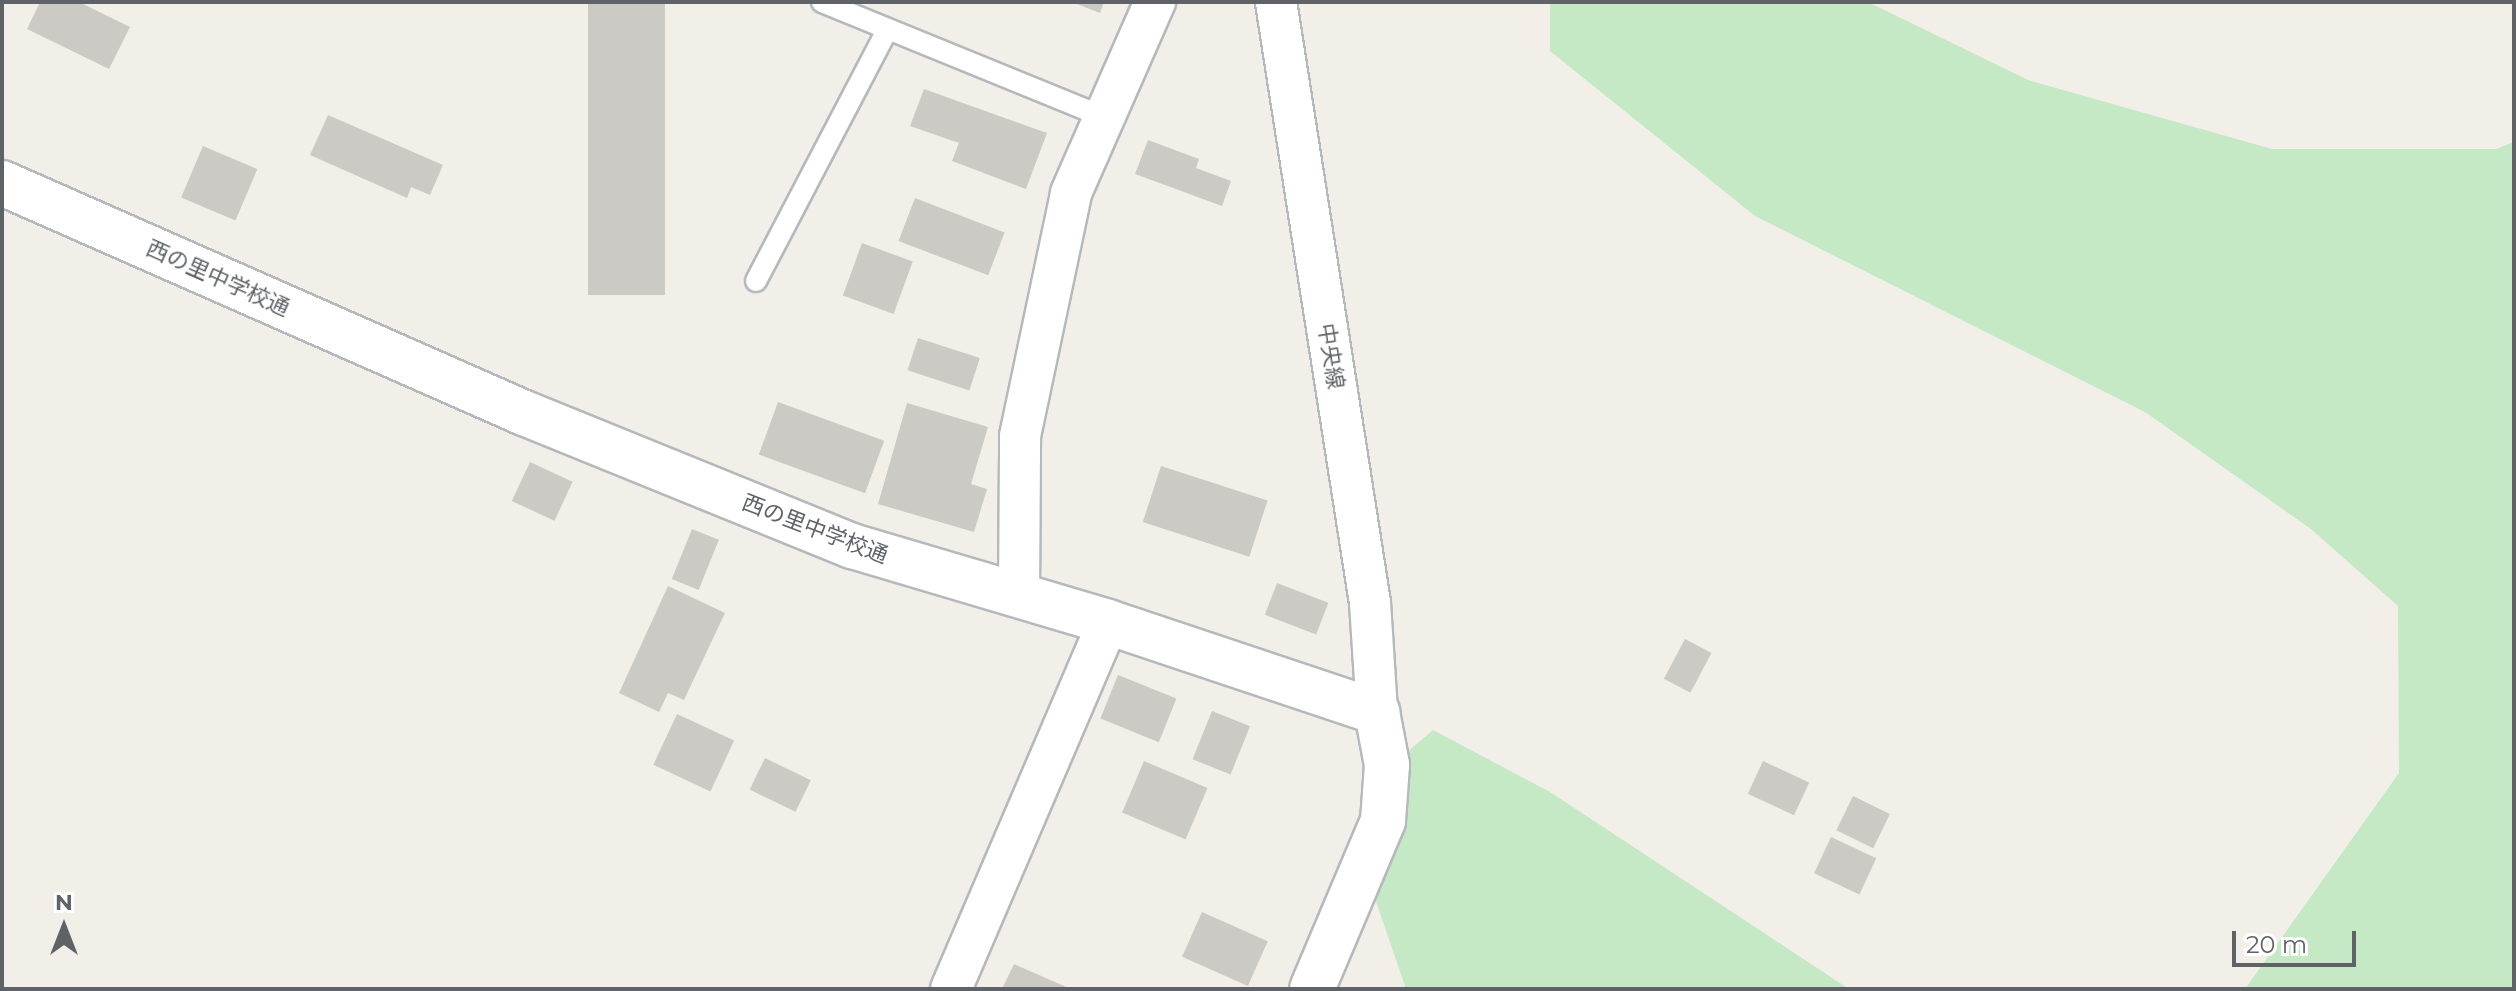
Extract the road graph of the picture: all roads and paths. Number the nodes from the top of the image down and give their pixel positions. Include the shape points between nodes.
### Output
1 (822, 2) edge
2 (1155, 2) edge
3 (1276, 2) edge
4 (888, 29) junction
5 (1104, 117) junction
6 (2, 183) edge
7 (756, 281) dead end
8 (1019, 595) junction
9 (1108, 622) junction
10 (1377, 712) junction
11 (951, 989) edge
12 (1312, 989) edge

1 - 4 lane
2 - 5 street
3 - 10 street, 中央線 via 1370,603
4 - 5 lane
4 - 7 lane
5 - 8 street via 1071,193 1020,436
6 - 8 street, 西の里中学校通 via 524,413 794,523 852,546
8 - 9 street, 西の里中学校通
9 - 10 street, 西の里中学校通
9 - 11 street
10 - 12 street via 1387,765 1383,821

